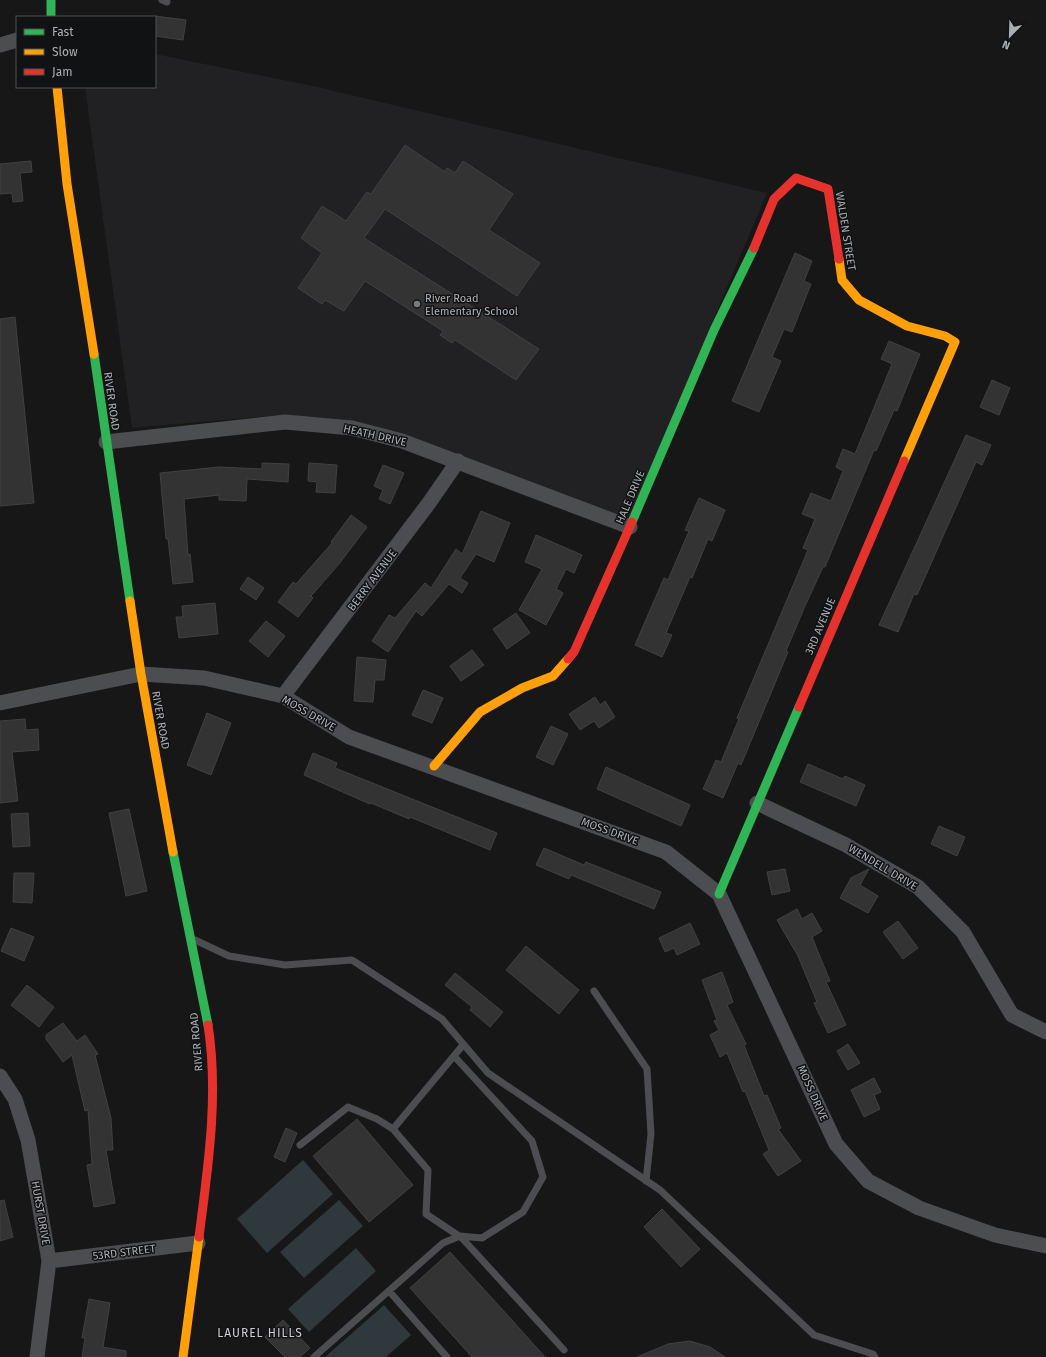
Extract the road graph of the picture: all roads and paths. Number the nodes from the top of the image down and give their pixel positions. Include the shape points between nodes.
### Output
1 (51, 0) edge
2 (51, 16) edge
3 (16, 40) edge
4 (0, 45) edge
5 (57, 88) edge
6 (788, 186) joint
7 (943, 368) joint
8 (106, 442) junction
9 (458, 461) junction
10 (630, 527) junction
11 (141, 674) junction
12 (283, 696) junction
13 (0, 703) edge
14 (434, 766) junction
15 (757, 803) junction
16 (719, 894) junction
17 (191, 938) junction
18 (594, 991) dead end
19 (1046, 1032) edge
20 (464, 1045) junction
21 (454, 1056) junction
22 (0, 1076) edge
23 (393, 1129) junction
24 (300, 1145) dead end
25 (646, 1181) junction
26 (460, 1236) junction
27 (198, 1243) junction
28 (1046, 1246) edge
29 (49, 1261) junction
30 (389, 1291) junction
31 (564, 1350) dead end
32 (37, 1357) edge
33 (183, 1357) edge
34 (314, 1357) edge
35 (447, 1357) edge
36 (875, 1357) edge

1 - 2 street
3 - 4 street
5 - 8 street, RIVER ROAD via 67,184
6 - 7 street, WALDEN STREET via 796,178 828,189 842,280 860,300 907,326 945,336 955,342
6 - 10 street, HALE DRIVE via 774,199 759,239 714,330
7 - 15 street, 3RD AVENUE
8 - 9 street, HEATH DRIVE via 285,422 352,428 402,441
8 - 11 street, RIVER ROAD
9 - 10 street, HEATH DRIVE
9 - 12 street, BERRY AVENUE via 430,503
10 - 14 street, HALE DRIVE via 574,652 553,676 522,688 480,712
11 - 12 street, MOSS DRIVE via 204,678
11 - 13 street, MOSS DRIVE
11 - 17 street, RIVER ROAD via 169,834
12 - 14 street, MOSS DRIVE via 349,737
14 - 16 street, MOSS DRIVE via 666,852
15 - 16 street, 3RD AVENUE
15 - 19 street, WENDELL DRIVE via 846,845 918,888 963,932 1012,1014
16 - 28 street, MOSS DRIVE via 836,1144 868,1180 919,1208 995,1235
17 - 20 lane via 229,956 285,965 352,960 442,1019
17 - 27 street, RIVER ROAD via 204,1002 212,1089 211,1144
18 - 25 lane via 647,1069 651,1134
20 - 21 lane
20 - 25 lane via 488,1073
21 - 23 lane
21 - 26 lane via 532,1141 543,1176 523,1212 482,1238
22 - 29 street, HURST DRIVE via 15,1099 28,1140
23 - 24 lane via 348,1107
23 - 26 lane via 428,1170 426,1214
25 - 36 lane via 660,1190 814,1335 873,1354
26 - 30 lane via 443,1243
26 - 31 lane
27 - 29 street, 53RD STREET
27 - 33 street, RIVER ROAD
29 - 32 street, HURST DRIVE
30 - 34 lane
30 - 35 lane

